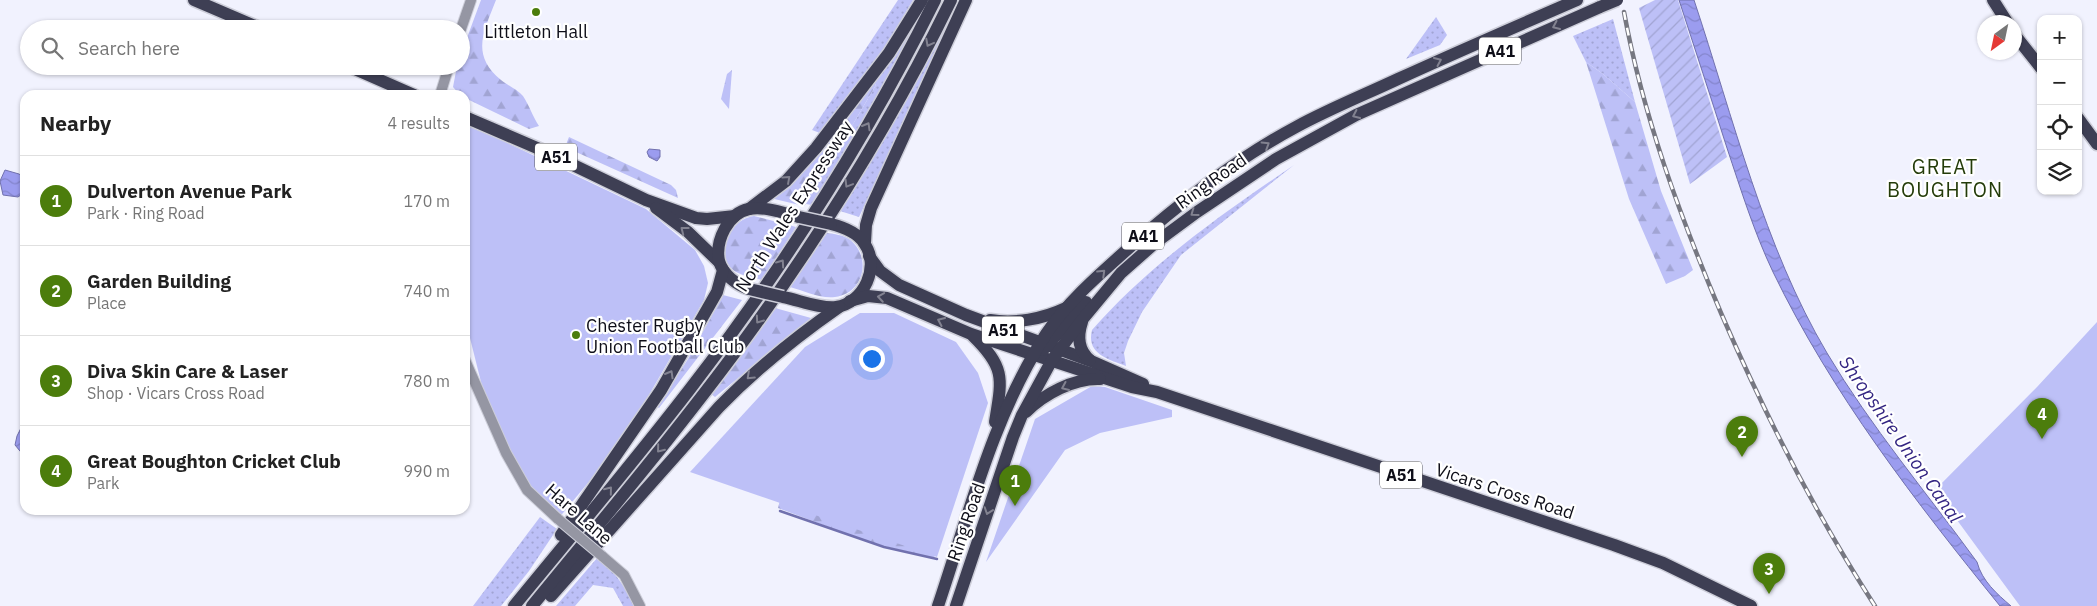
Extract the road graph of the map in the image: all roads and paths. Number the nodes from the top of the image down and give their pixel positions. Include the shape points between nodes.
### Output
1 (194, 0) edge
2 (471, 0) edge
3 (922, 0) edge
4 (935, 0) edge
5 (951, 0) edge
6 (966, 0) edge
7 (1577, 0) edge
8 (1617, 0) edge
9 (1993, 0) edge
10 (2003, 15) edge
11 (241, 20) edge
12 (464, 20) edge
13 (2022, 44) edge
14 (2037, 63) edge
15 (368, 75) edge
16 (446, 75) edge
17 (403, 90) edge
18 (442, 90) edge
19 (470, 119) edge
20 (2082, 123) edge
21 (2097, 144) edge
22 (646, 200) junction
23 (749, 209) junction
24 (734, 216) junction
25 (865, 243) junction
26 (870, 256) junction
27 (721, 266) junction
28 (1121, 273) junction
29 (844, 304) junction
30 (1067, 308) junction
31 (966, 315) junction
32 (1082, 320) junction
33 (971, 334) junction
34 (1047, 352) junction
35 (1091, 361) junction
36 (470, 371) edge
37 (1112, 380) junction
38 (1157, 392) junction
39 (1022, 415) junction
40 (990, 451) junction
41 (518, 601) edge
42 (532, 606) edge
43 (542, 606) edge
44 (640, 606) edge
45 (938, 606) edge
46 (956, 606) edge
47 (1751, 606) edge

1 - 11 highway
2 - 12 street
23 -> 3 highway via 786,181 816,148 889,53
41 -> 4 highway, North Wales Expressway via 690,389 785,258 828,192
5 -> 42 highway, North Wales Expressway via 890,116 793,271 701,398
6 - 25 highway via 871,208
30 -> 7 highway, Ring Road / A41 via 1149,230 1266,144 1350,100
8 -> 28 highway, Ring Road / A41, bridge via 1322,132 1234,185 1155,243
9 - 10 highway
13 - 14 highway
15 - 17 highway
16 - 18 street
19 - 22 highway, A51
20 - 21 highway
22 - 24 highway, A51 via 696,218
27 -> 22 highway, A51 via 688,232
23 - 24 highway, A51
23 - 25 highway, bridge via 831,224 852,232
24 - 27 highway via 721,238
25 - 26 highway, A51
26 - 29 highway, A51 via 871,269 866,284 858,295
26 - 31 highway, Vicars Cross Road / A51 via 894,282
27 - 29 highway, A51, bridge via 738,284 749,289 824,306
41 -> 27 highway via 660,390 717,292
28 - 32 highway, Ring Road / A41
28 - 34 highway via 1090,298
33 -> 29 highway, Vicars Cross Road / A51 via 887,298 868,296
29 -> 43 highway via 787,345 730,396
30 - 31 highway via 1019,321 995,321
30 - 34 highway, Ring Road / A41 via 1053,325
31 - 34 highway, Vicars Cross Road / A51
32 - 34 highway, Ring Road / A41
32 - 35 highway via 1079,342 1082,352
33 - 34 highway, Vicars Cross Road / A51
33 - 40 highway via 994,360 1001,380
34 - 35 highway, Vicars Cross Road / A51
34 - 37 highway, Vicars Cross Road / A51
34 - 39 highway, Ring Road / A41
34 - 40 highway, Ring Road / A41 via 1016,386
35 - 38 highway, Vicars Cross Road / A51
36 - 44 street, Hare Lane, bridge via 506,453 528,490 624,575
37 - 38 highway, Vicars Cross Road / A51
37 -> 39 highway via 1079,382 1038,401
38 - 47 highway, Vicars Cross Road / A51 via 1663,563
39 -> 46 highway, Ring Road / A41
40 - 45 highway, Ring Road / A41

